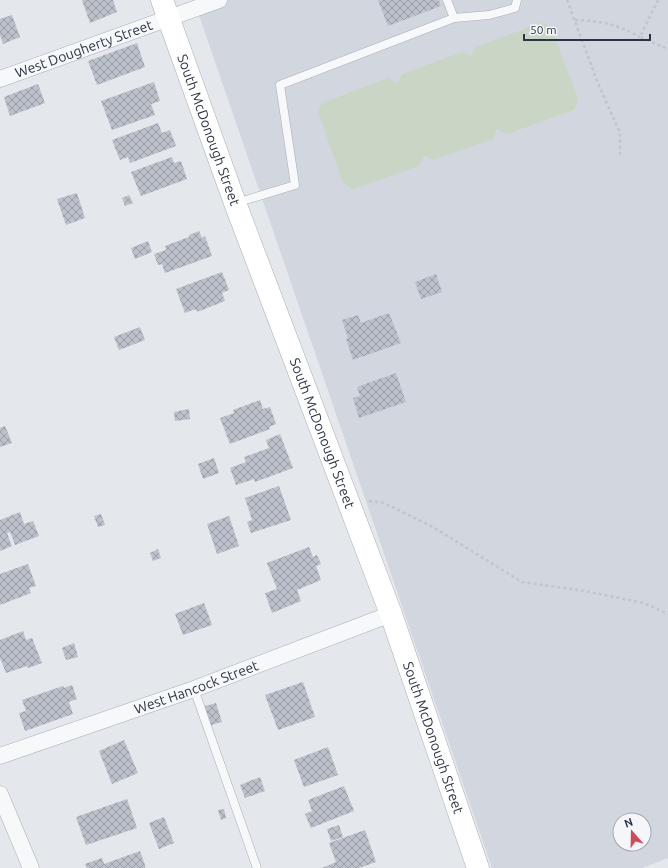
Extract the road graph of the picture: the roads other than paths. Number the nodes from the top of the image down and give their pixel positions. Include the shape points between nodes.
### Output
1 (219, 0) edge
2 (447, 0) edge
3 (517, 0) edge
4 (165, 9) edge
5 (454, 18) junction
6 (0, 79) edge
7 (235, 203) junction
8 (391, 614) junction
9 (194, 689) junction
10 (0, 756) edge
11 (0, 794) edge
12 (31, 868) edge
13 (257, 868) edge
14 (478, 868) edge

1 - 4 street, West Dougherty Street
2 - 5 lane
3 - 5 lane via 515,8 489,15
4 - 6 street, West Dougherty Street
4 - 7 street, South McDonough Street
5 - 7 lane via 280,85 295,185
7 - 8 street, South McDonough Street
8 - 9 street, West Hancock Street
8 - 14 street, South McDonough Street
9 - 10 street, West Hancock Street
9 - 13 lane
11 - 12 street

